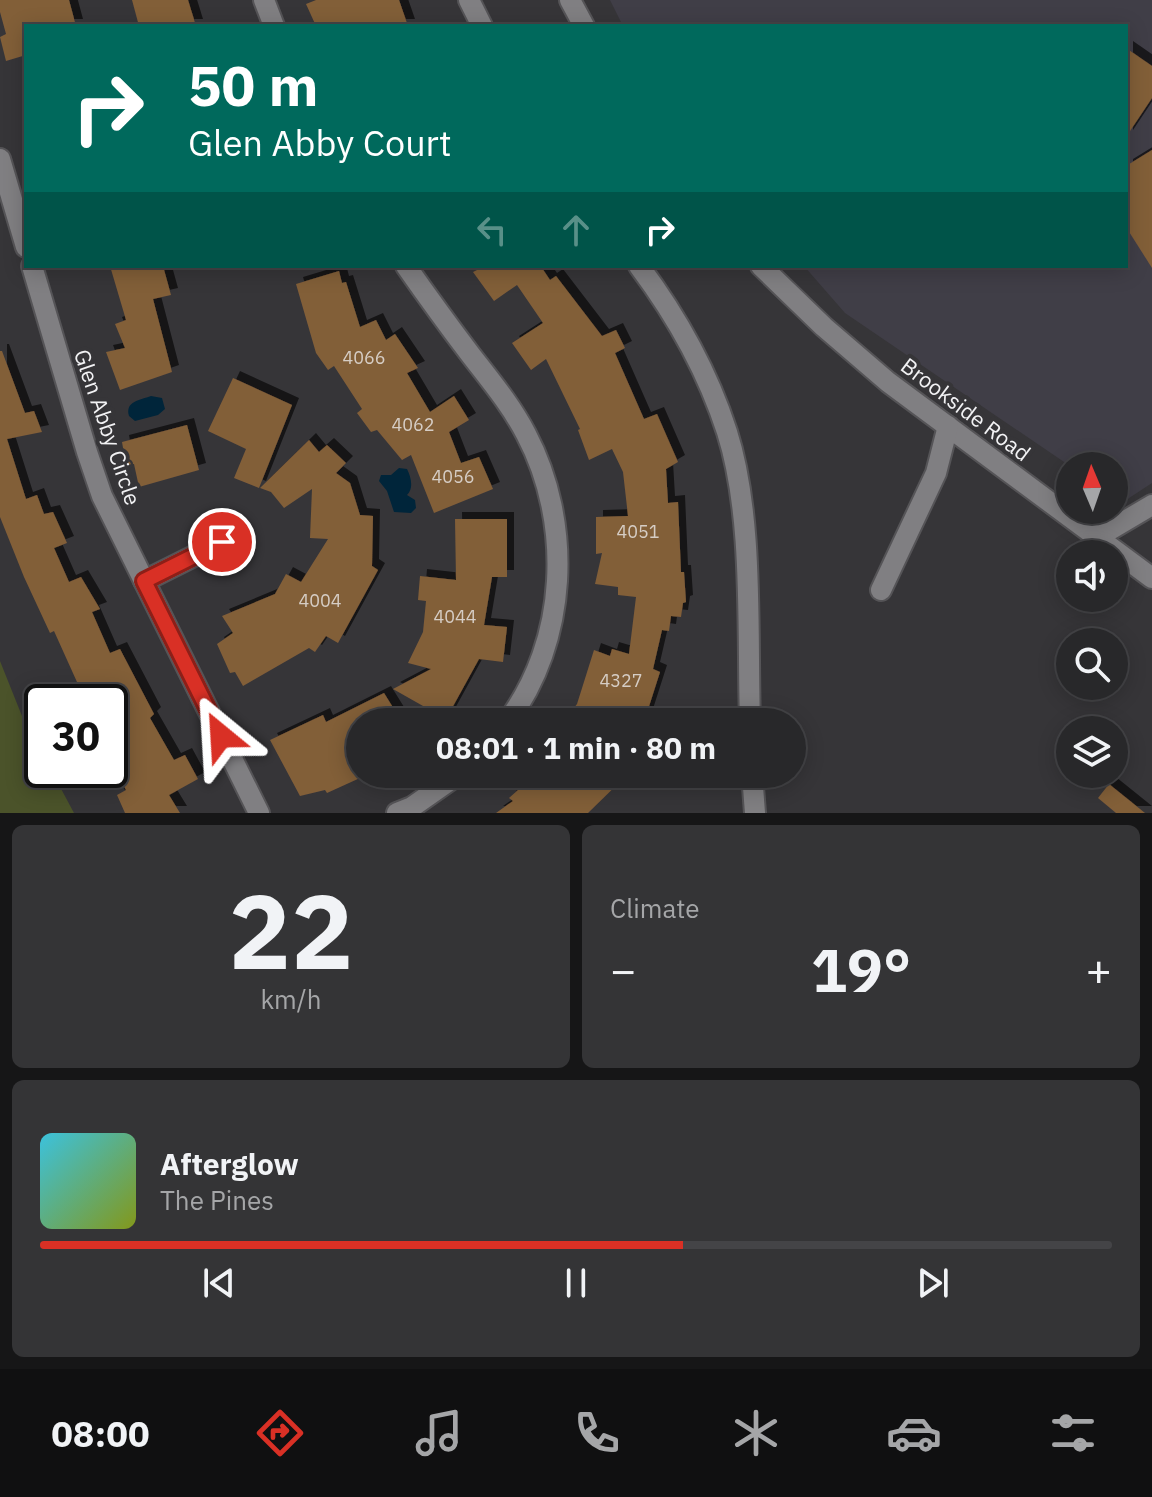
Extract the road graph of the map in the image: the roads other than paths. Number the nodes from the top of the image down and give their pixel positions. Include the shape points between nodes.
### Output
1 (264, 0) edge
2 (469, 0) edge
3 (570, 0) edge
4 (273, 24) edge
5 (481, 24) edge
6 (583, 24) edge
7 (0, 159) edge
8 (24, 240) edge
9 (33, 268) edge
10 (407, 268) edge
11 (640, 268) edge
12 (763, 268) edge
13 (948, 426) junction
14 (1152, 505) edge
15 (1098, 537) junction
16 (222, 542) dead end
17 (1152, 578) edge
18 (144, 581) junction
19 (881, 590) dead end
20 (515, 708) edge
21 (750, 708) edge
22 (439, 788) edge
23 (753, 788) edge
24 (259, 813) edge
25 (397, 813) edge
26 (755, 813) edge

1 - 4 street
2 - 5 street
3 - 6 street
7 - 8 street
9 - 18 street, Glen Abby Circle via 102,496
10 - 20 street via 509,405 536,455 550,498 557,540 554,611 545,647
11 - 21 street via 694,348 728,434 744,538
12 - 13 street, Brookside Road via 888,382
13 - 15 street, Brookside Road
13 - 19 street via 936,473
14 - 15 street
15 - 17 street, Brookside Road
16 - 18 street
18 - 24 street, Glen Abby Circle
22 - 25 street
23 - 26 street

